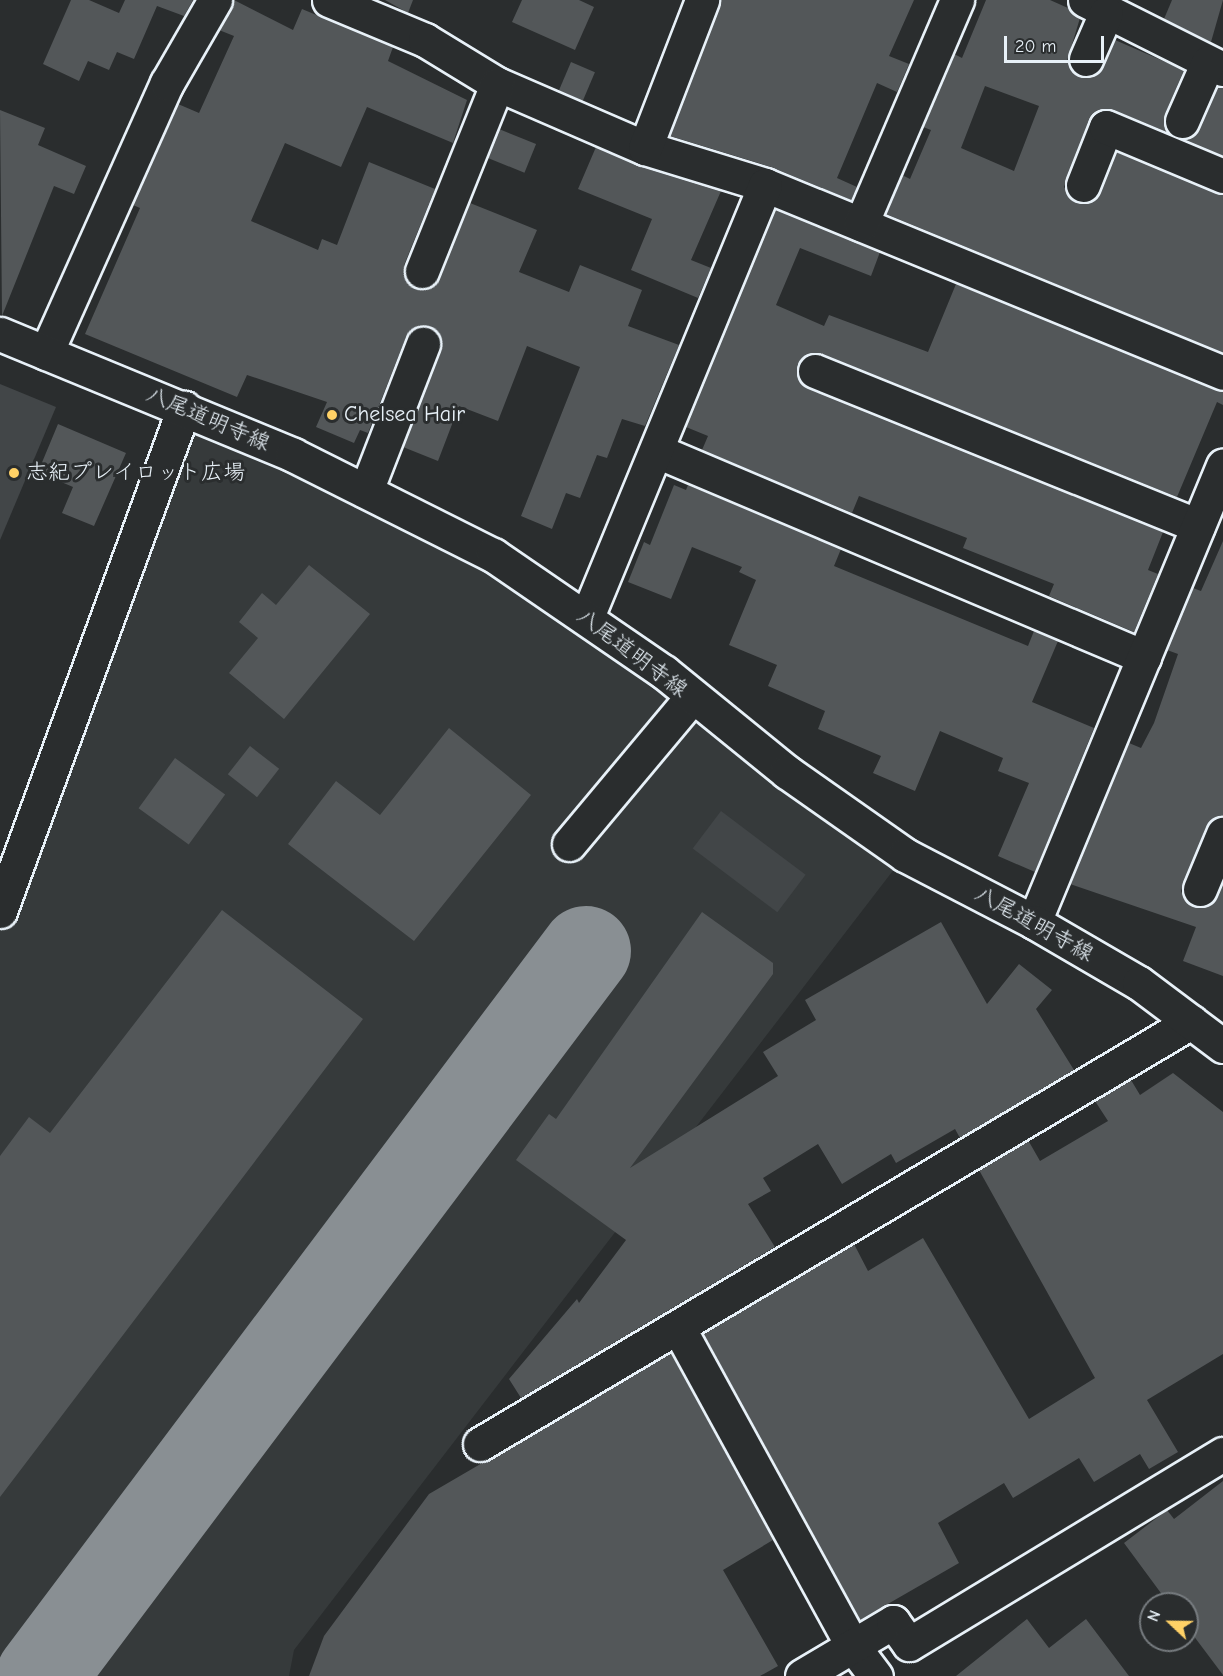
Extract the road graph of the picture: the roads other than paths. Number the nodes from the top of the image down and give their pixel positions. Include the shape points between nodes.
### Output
1 (215, 0) edge
2 (329, 0) edge
3 (702, 0) edge
4 (957, 0) edge
5 (1095, 7) edge
6 (1086, 59) dead end
7 (1216, 66) edge
8 (497, 84) junction
9 (1182, 121) dead end
10 (645, 148) junction
11 (1223, 176) edge
12 (765, 185) junction
13 (1083, 185) dead end
14 (861, 224) junction
15 (422, 271) dead end
16 (0, 334) edge
17 (423, 344) dead end
18 (46, 353) junction
19 (815, 371) dead end
20 (1223, 373) edge
21 (184, 408) junction
22 (657, 452) junction
23 (1223, 466) edge
24 (366, 491) junction
25 (1198, 526) junction
26 (587, 617) junction
27 (1144, 657) junction
28 (691, 698) junction
29 (1223, 834) edge
30 (569, 844) dead end
31 (1200, 890) dead end
32 (0, 911) edge
33 (1034, 922) junction
34 (1191, 1022) junction
35 (1223, 1046) edge
36 (678, 1327) junction
37 (480, 1444) dead end
38 (1223, 1454) edge
39 (853, 1646) junction
40 (802, 1676) edge
41 (876, 1676) edge

1 - 18 street via 167,83
2 - 8 street via 425,40
3 - 10 street
4 - 14 street
5 - 6 street
5 - 7 street
7 - 9 street
8 - 10 street
8 - 15 street
10 - 12 street
11 - 13 street via 1106,127
12 - 14 street
12 - 22 street
14 - 20 street
16 - 18 street, 八尾道明寺線
17 - 24 street
18 - 21 street, 八尾道明寺線
19 - 25 street
21 - 24 street, 八尾道明寺線
21 - 32 street
22 - 26 street
22 - 27 street
23 - 25 street
24 - 26 street, 八尾道明寺線 via 493,555
25 - 27 street
26 - 28 street, 八尾道明寺線
27 - 33 street
28 - 30 street
28 - 33 street, 八尾道明寺線 via 905,855
29 - 31 street
33 - 34 street, 八尾道明寺線 via 1139,983
34 - 35 street, 八尾道明寺線
34 - 36 street
36 - 37 street
36 - 39 street
38 - 39 street via 909,1644 893,1622
39 - 40 street
39 - 41 street

